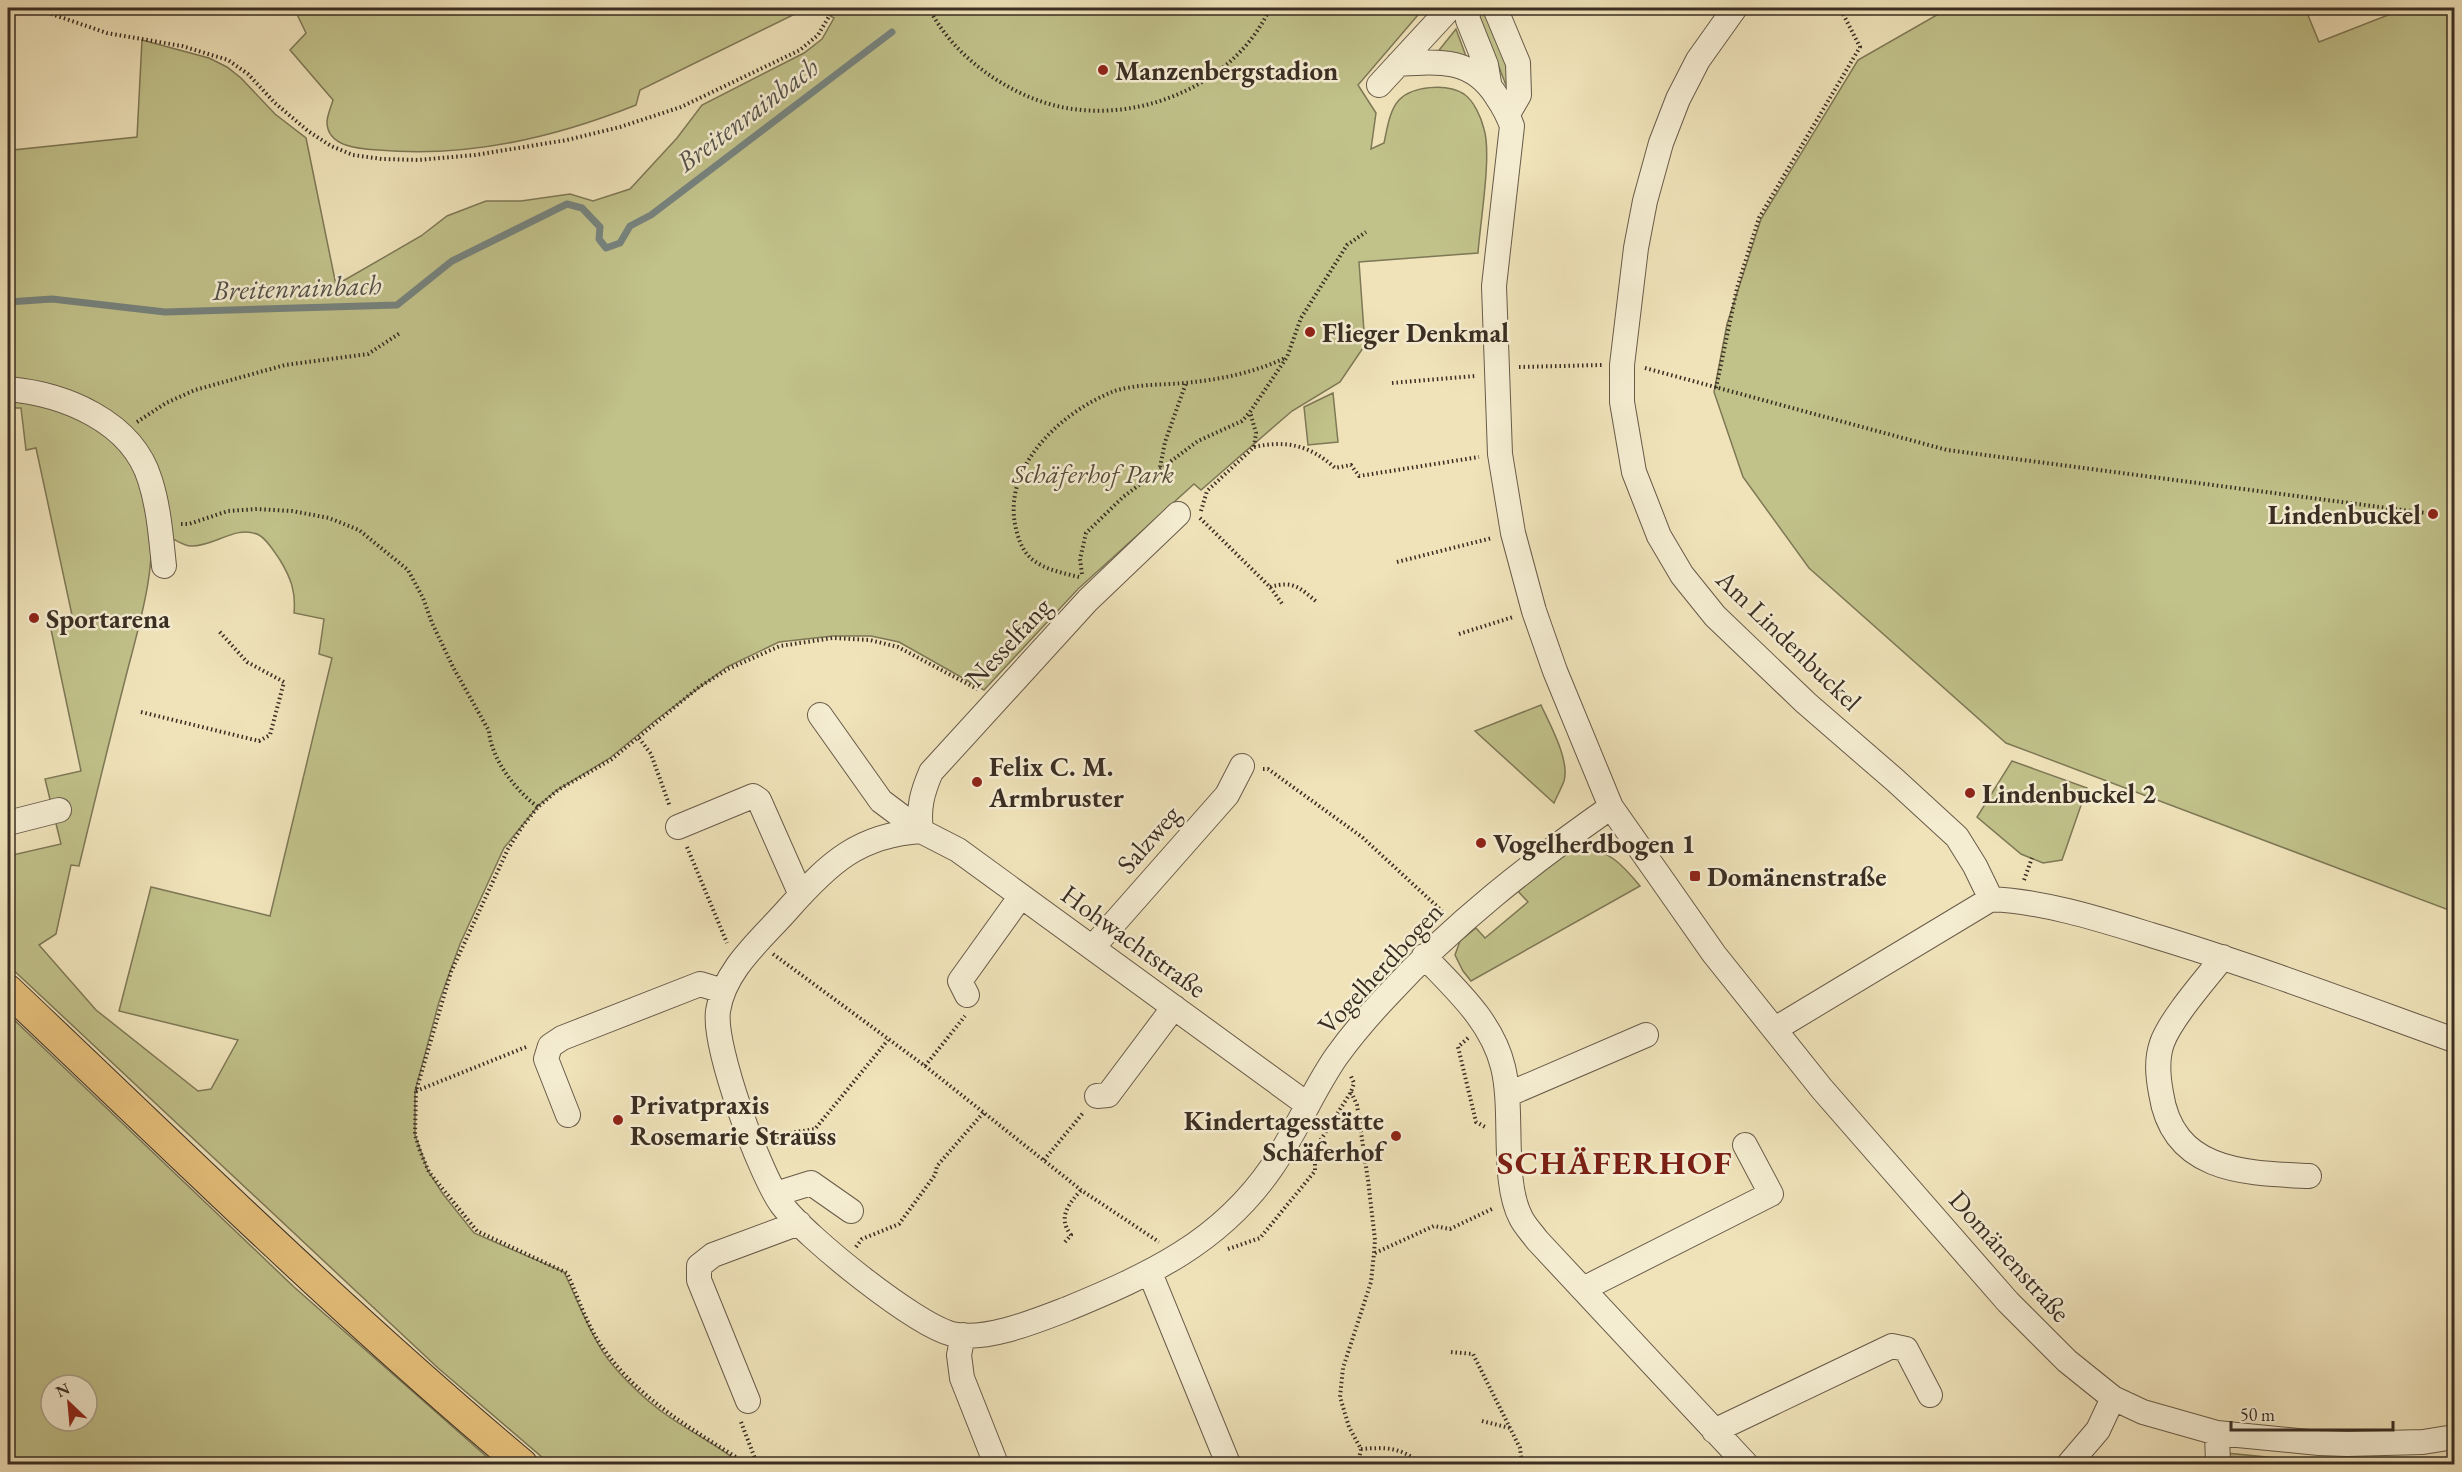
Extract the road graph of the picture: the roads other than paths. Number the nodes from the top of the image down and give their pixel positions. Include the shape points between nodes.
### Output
1 (1450, 8) edge
2 (1467, 8) edge
3 (1495, 8) edge
4 (1735, 8) edge
5 (1398, 64) junction
6 (1489, 83) junction
7 (1378, 85) dead end
8 (1508, 114) junction
9 (8, 389) edge
10 (1189, 516) road end
11 (164, 566) dead end
12 (820, 715) dead end
13 (1242, 766) road end
14 (1611, 807) junction
15 (59, 810) dead end
16 (8, 823) edge
17 (678, 827) road end
18 (921, 831) junction
19 (801, 895) junction
20 (1021, 896) junction
21 (1991, 899) junction
22 (1093, 947) junction
23 (1424, 956) junction
24 (2223, 957) junction
25 (8, 990) edge
26 (723, 991) junction
27 (967, 995) road end
28 (1174, 1008) junction
29 (1776, 1029) junction
30 (1646, 1035) dead end
31 (2454, 1040) edge
32 (1509, 1094) junction
33 (1097, 1096) road end
34 (1308, 1105) junction
35 (568, 1115) dead end
36 (1745, 1145) dead end
37 (2309, 1176) dead end
38 (776, 1194) junction
39 (851, 1211) dead end
40 (799, 1223) junction
41 (1150, 1273) junction
42 (1583, 1289) junction
43 (963, 1335) junction
44 (1930, 1395) dead end
45 (2113, 1398) junction
46 (748, 1401) road end
47 (1714, 1431) junction
48 (2217, 1433) junction
49 (2454, 1437) edge
50 (1227, 1461) dead end
51 (522, 1464) edge
52 (996, 1464) edge
53 (1746, 1464) edge
54 (2068, 1464) edge
55 (2218, 1464) edge

1 - 5 street
2 - 6 street, Domänenstraße
3 - 8 street, Domänenstraße via 1518,63 1519,94
4 - 21 street, Am Lindenbuckel via 1698,60 1678,99 1645,201 1622,365 1622,402 1634,472 1659,536 1682,575 1715,616 1957,837
5 - 6 street, Domänenstraße via 1443,63 1467,68
5 - 7 street
6 - 8 street, Domänenstraße
8 - 14 street, Domänenstraße via 1512,126 1494,286 1500,454 1513,533 1534,611
9 - 11 street via 55,398 88,411 122,432 150,479
10 - 18 street, Nesselfang via 1088,600 931,772 921,798
12 - 18 street via 881,801
13 - 22 street, Salzweg via 1227,795
14 - 23 street, Vogelherdbogen
14 - 29 street, Domänenstraße via 1714,954
15 - 16 street
17 - 19 street via 753,796 759,800
18 - 19 street, Vogelherdbogen via 897,833 853,849 829,866
18 - 20 street, Hohwachtstraße via 958,850
19 - 26 street, Vogelherdbogen via 743,960
20 - 22 street, Hohwachtstraße
20 - 27 street via 960,981
21 - 24 street via 2017,900 2074,912
21 - 29 street
22 - 28 street, Hohwachtstraße
23 - 32 street via 1484,1024 1503,1065
23 - 34 street, Vogelherdbogen via 1382,1000 1337,1057
24 - 31 street
24 - 37 street via 2163,1042 2158,1078 2170,1126 2189,1148 2219,1167 2252,1174
25 - 51 main road via 317,1283
26 - 35 street via 700,984 550,1046 546,1059
26 - 38 street, Vogelherdbogen via 718,1035 726,1067
28 - 33 street via 1108,1095
28 - 34 street, Hohwachtstraße
29 - 45 street, Domänenstraße via 1822,1089 2008,1302 2067,1361
30 - 32 street
32 - 42 street via 1515,1204 1537,1240
34 - 41 street, Vogelherdbogen via 1250,1196 1223,1223
36 - 42 street via 1771,1194
38 - 39 street via 811,1182
38 - 40 street, Vogelherdbogen
40 - 43 street, Vogelherdbogen via 886,1295 938,1329
40 - 46 street via 714,1255 699,1266 699,1280
41 - 43 street, Vogelherdbogen via 1010,1329
41 - 50 street
42 - 47 street
43 - 52 street via 959,1355 962,1378
44 - 47 street via 1906,1350 1892,1346
45 - 48 street, Domänenstraße via 2143,1413
45 - 54 street via 2098,1430
47 - 53 street
48 - 49 street, Domänenstraße via 2347,1444
48 - 55 street

